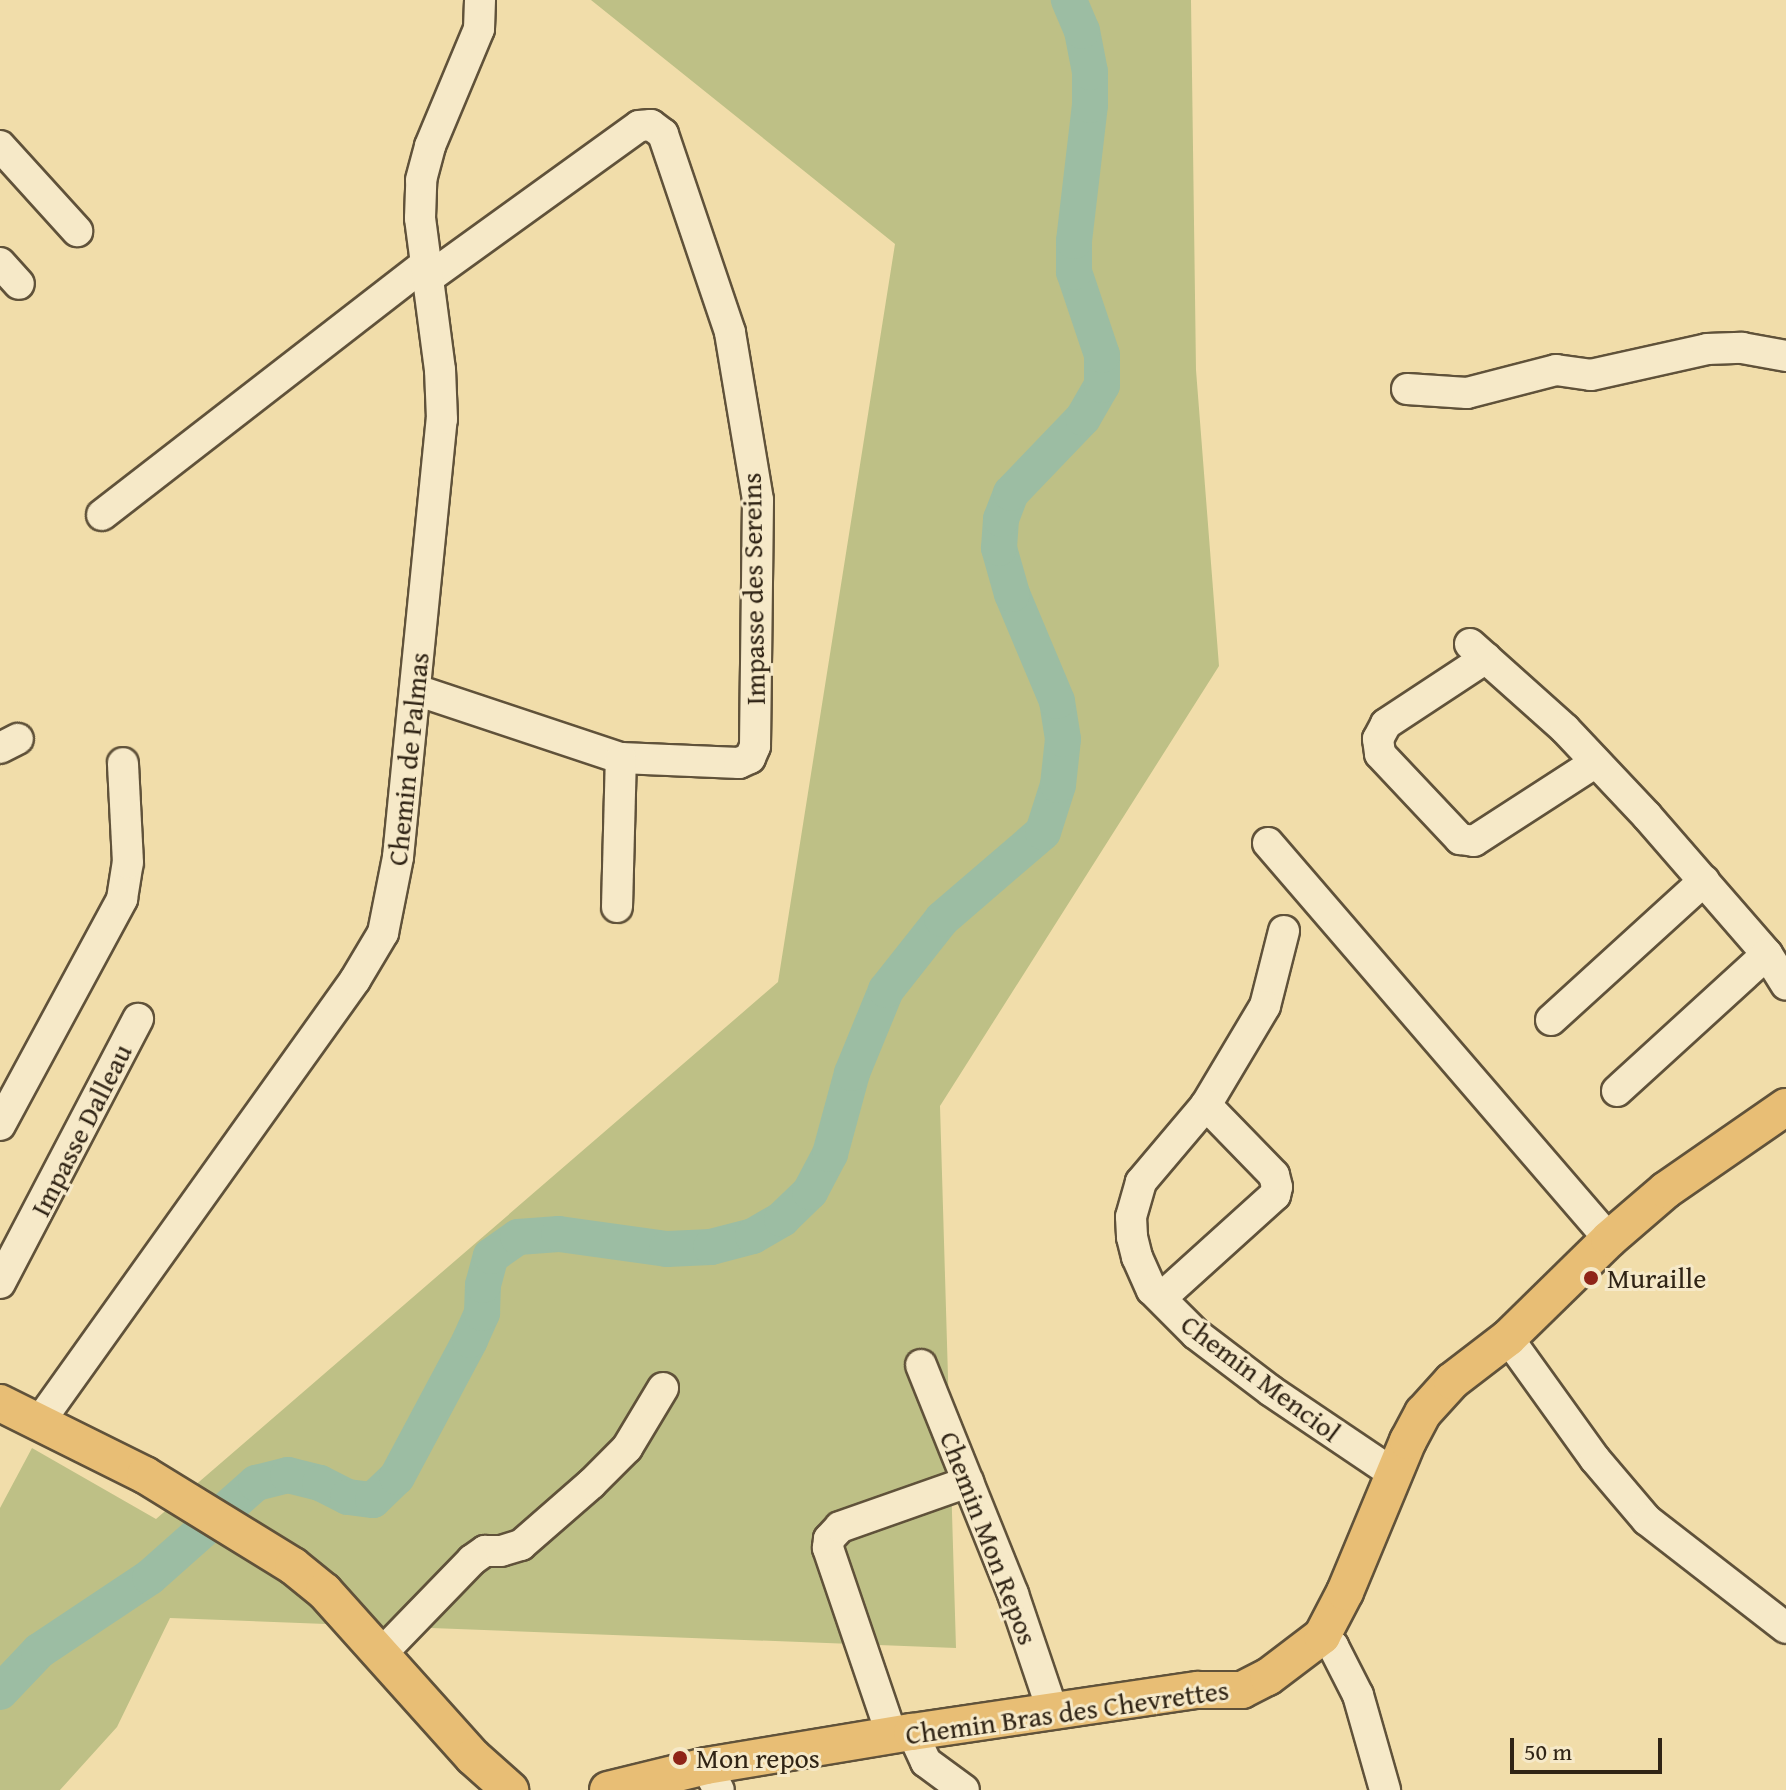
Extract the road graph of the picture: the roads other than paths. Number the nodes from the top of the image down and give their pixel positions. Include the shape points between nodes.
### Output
1 (480, 0) edge
2 (0, 146) edge
3 (77, 231) dead end
4 (427, 271) junction
5 (1786, 356) edge
6 (1407, 389) dead end
7 (102, 515) dead end
8 (416, 690) junction
9 (621, 758) junction
10 (1596, 762) junction
11 (123, 763) dead end
12 (1268, 843) dead end
13 (1704, 881) junction
14 (617, 907) dead end
15 (1284, 931) dead end
16 (1767, 954) junction
17 (1786, 985) edge
18 (138, 1019) dead end
19 (1551, 1020) dead end
20 (1617, 1091) dead end
21 (1206, 1105) junction
22 (1786, 1107) edge
23 (0, 1125) edge
24 (1609, 1239) junction
25 (0, 1283) edge
26 (1161, 1298) junction
27 (1508, 1338) junction
28 (921, 1365) dead end
29 (663, 1388) dead end
30 (0, 1403) edge
31 (40, 1421) junction
32 (1394, 1474) junction
33 (968, 1482) junction
34 (1786, 1628) edge
35 (1322, 1636) junction
36 (382, 1653) junction
37 (1053, 1712) junction
38 (902, 1734) junction
39 (713, 1778) edge
40 (510, 1790) edge
41 (608, 1790) edge
42 (964, 1790) edge
43 (1385, 1790) edge

1 - 4 street, Chemin de Palmas via 479,29 421,180
2 - 3 street
4 - 7 street
4 - 8 street, Chemin de Palmas via 442,419
4 - 9 street, Impasse des Sereins via 639,126 651,125 663,134 730,332 758,500 755,746 750,758 739,763
5 - 6 street via 1742,348 1707,349 1591,375 1556,370 1467,393
8 - 9 street, Impasse des Sereins
8 - 31 street, Chemin de Palmas via 396,870 383,933 355,980
9 - 14 street
10 - 10 street via 1474,841 1460,839 1380,754 1378,739 1386,724 1478,651
10 - 13 street
11 - 23 street via 128,863 122,899
12 - 24 street
13 - 16 street
13 - 19 street
15 - 21 street, Chemin Menciol via 1265,1006
16 - 17 street
16 - 20 street
18 - 25 street, Impasse Dalleau
21 - 26 street, Chemin Menciol via 1152,1167 1135,1196 1131,1217 1137,1257
21 - 26 street via 1274,1175 1277,1187 1275,1195
22 - 24 main road, Chemin Bras des Chevrettes via 1666,1190
24 - 27 main road, Chemin Bras des Chevrettes
26 - 32 street, Chemin Menciol via 1209,1344
27 - 32 main road, Chemin Bras des Chevrettes via 1452,1381 1423,1413
27 - 34 street via 1595,1459 1647,1520
28 - 33 street, Chemin Mon Repos
29 - 36 street via 627,1448 591,1484 521,1545 485,1551 472,1560
30 - 31 main road
31 - 36 main road via 188,1500 265,1550 324,1591
32 - 35 main road, Chemin Bras des Chevrettes
33 - 37 street, Chemin Mon Repos
33 - 38 street via 840,1527 829,1539 828,1548
35 - 37 main road, Chemin Bras des Chevrettes via 1242,1690 1198,1690
35 - 43 street via 1333,1646 1358,1695
36 - 40 main road via 473,1757
37 - 38 main road, Chemin Bras des Chevrettes
38 - 39 main road, Chemin Bras des Chevrettes
38 - 42 street via 926,1762
39 - 41 main road, Chemin Bras des Chevrettes

